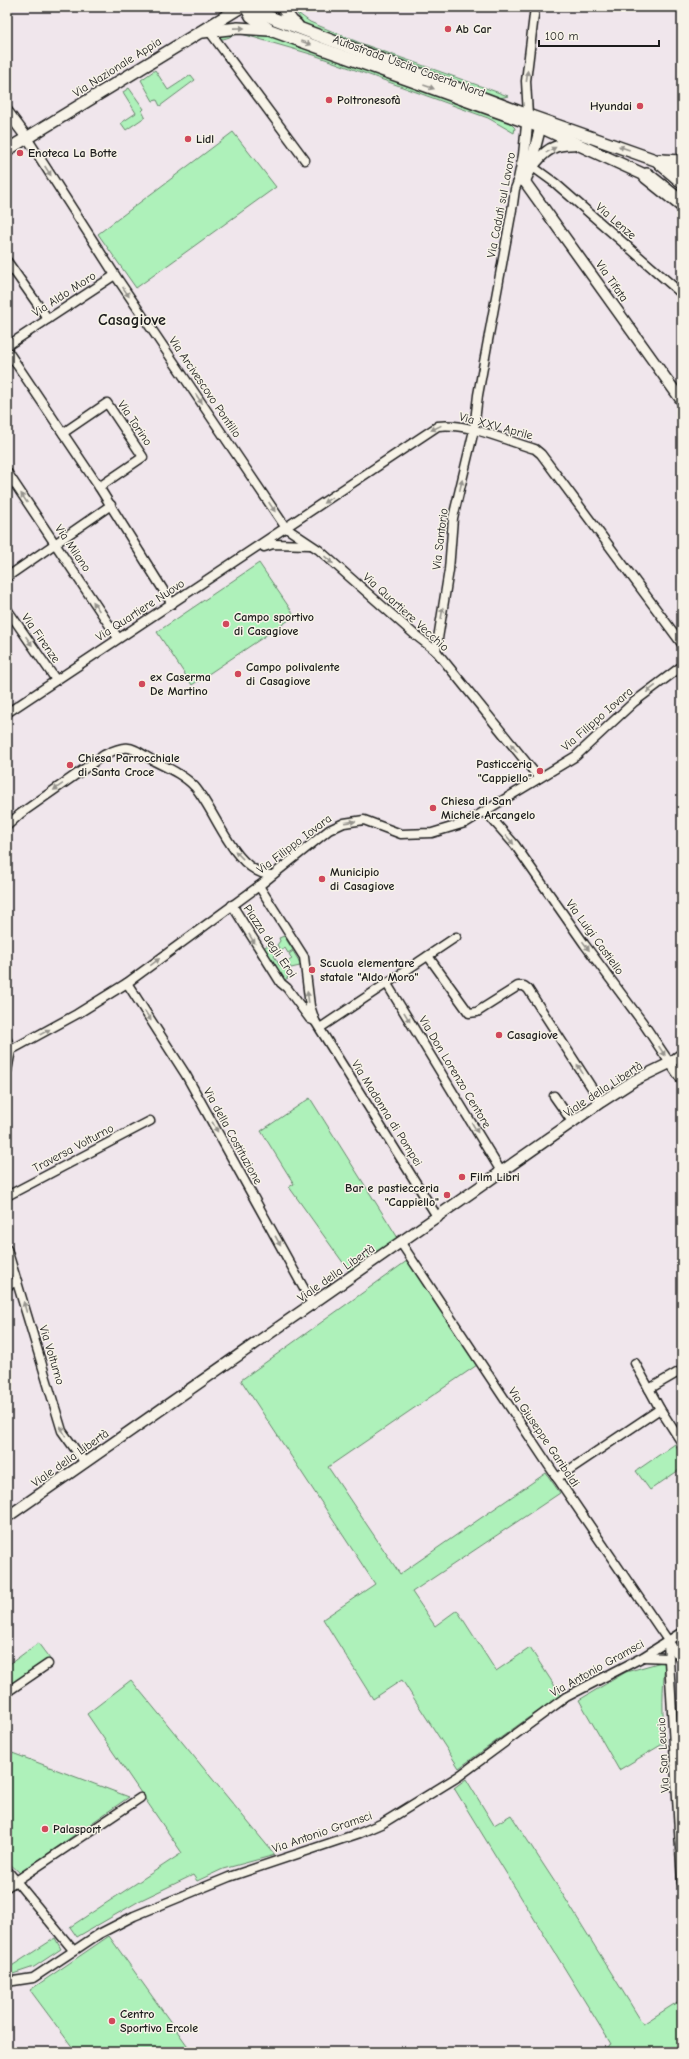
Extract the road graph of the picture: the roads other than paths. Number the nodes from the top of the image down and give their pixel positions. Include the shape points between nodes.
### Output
1 (241, 7) edge
2 (246, 7) edge
3 (249, 7) edge
4 (282, 7) edge
5 (535, 7) edge
6 (303, 29) junction
7 (205, 30) junction
8 (270, 30) junction
9 (7, 111) edge
10 (534, 124) junction
11 (26, 138) junction
12 (577, 144) junction
13 (7, 150) edge
14 (305, 160) dead end
15 (661, 162) junction
16 (682, 166) edge
17 (527, 169) junction
18 (647, 176) junction
19 (682, 176) edge
20 (682, 180) edge
21 (682, 194) edge
22 (682, 200) edge
23 (682, 204) edge
24 (7, 261) edge
25 (115, 275) junction
26 (682, 294) edge
27 (48, 319) junction
28 (7, 346) edge
29 (7, 350) edge
30 (682, 401) edge
31 (474, 430) junction
32 (62, 433) junction
33 (7, 472) edge
34 (99, 487) junction
35 (111, 505) junction
36 (286, 528) junction
37 (55, 543) junction
38 (311, 545) junction
39 (248, 553) junction
40 (7, 577) edge
41 (172, 604) junction
42 (7, 609) edge
43 (118, 638) junction
44 (682, 644) edge
45 (436, 652) junction
46 (682, 666) edge
47 (56, 680) junction
48 (7, 713) edge
49 (539, 778) junction
50 (485, 811) junction
51 (7, 826) edge
52 (271, 875) junction
53 (259, 886) junction
54 (232, 906) junction
55 (456, 937) dead end
56 (428, 956) junction
57 (127, 983) junction
58 (387, 984) junction
59 (317, 1025) junction
60 (7, 1040) edge
61 (11, 1050) junction
62 (682, 1054) edge
63 (670, 1063) junction
64 (7, 1071) edge
65 (682, 1081) edge
66 (554, 1096) dead end
67 (601, 1102) junction
68 (150, 1121) dead end
69 (572, 1123) junction
70 (502, 1173) junction
71 (7, 1196) edge
72 (438, 1218) junction
73 (401, 1244) junction
74 (7, 1249) edge
75 (17, 1281) junction
76 (7, 1286) edge
77 (313, 1305) junction
78 (634, 1363) dead end
79 (682, 1370) edge
80 (649, 1389) junction
81 (660, 1409) junction
82 (682, 1443) edge
83 (85, 1463) junction
84 (556, 1478) junction
85 (7, 1517) edge
86 (682, 1632) edge
87 (668, 1642) junction
88 (643, 1657) junction
89 (669, 1658) junction
90 (682, 1661) edge
91 (48, 1664) dead end
92 (7, 1692) edge
93 (140, 1798) dead end
94 (7, 1870) edge
95 (16, 1881) junction
96 (682, 1884) edge
97 (7, 1887) edge
98 (74, 1950) junction
99 (7, 1982) edge

1 - 7 main road, Via Nazionale Appia
2 - 8 main road via 251,16
3 - 6 main road, Autostrada Uscita Caserta Nord
4 - 6 main road via 292,21
10 -> 5 street, Via Caduti sul Lavoro via 526,81
6 - 10 main road, Autostrada Uscita Caserta Nord
7 -> 8 main road
7 - 11 main road, Via Nazionale Appia
7 - 14 street
8 -> 10 main road, Autostrada Uscita Caserta Nord
9 - 11 street
10 - 12 main road, Autostrada Uscita Caserta Nord
15 -> 10 main road, Autostrada Uscita Caserta Nord via 584,134
10 - 17 street
10 - 17 street, Via Caduti sul Lavoro
11 - 13 main road, Via Nazionale Appia
11 -> 25 street, Via Arcivescovo Pontillo
17 -> 12 street via 554,147
12 - 18 main road, Autostrada Uscita Caserta Nord
15 - 16 highway
15 - 19 highway
15 - 20 highway
17 - 26 street, Via Lenze via 555,183
17 - 30 street, Via Tifata
17 - 31 street, Via Caduti sul Lavoro via 514,193
18 - 21 highway
18 - 22 highway
18 - 23 highway
24 - 27 street
25 - 27 street, Via Aldo Moro
25 -> 36 street, Via Arcivescovo Pontillo
27 - 28 street, Via Aldo Moro
29 - 32 street
31 -> 36 street, Via XXV Aprile via 438,426
31 - 44 street, Via XXV Aprile via 534,449 541,454
45 -> 31 street, Via Santorio via 449,570 453,518
32 - 34 street
32 - 34 street, Via Torino via 107,403 143,457
37 -> 33 street, Via Milano
34 - 35 street
35 - 37 street
35 - 41 street
36 - 38 street, Via Quartiere Vecchio
36 - 39 street, Via Quartiere Nuovo
37 - 40 street
43 -> 37 street, Via Milano
38 - 39 street via 273,544
38 -> 45 street, Via Quartiere Vecchio
39 - 41 street, Via Quartiere Nuovo
41 - 43 street, Via Quartiere Nuovo
42 -> 47 street, Via Firenze
43 - 47 street, Via Quartiere Nuovo
49 -> 45 street, Via Quartiere Vecchio
46 -> 49 street, Via Filippo Iovara via 634,702 576,756
47 - 48 street, Via Quartiere Nuovo
49 - 50 street, Via Filippo Iovara
52 -> 50 street, Via Filippo Iovara via 329,830 344,823 364,820 401,834 432,833 465,823
50 -> 63 street, Via Luigi Castiello via 515,845
52 -> 51 street via 255,872 230,845 196,788 185,778 129,746 104,755 20,814
52 - 53 street, Via Filippo Iovara
53 - 54 street, Via Filippo Iovara
59 -> 53 street, Piazza degli Eroi via 310,1006 304,957
57 -> 54 street, Via Filippo Iovara
54 -> 59 street, Piazza degli Eroi via 281,983
55 - 56 street
56 - 58 street
67 -> 56 street via 532,992 524,986 518,986 501,1001 469,1013
61 -> 57 street, Via Filippo Iovara
57 -> 77 street, Via della Costituzione via 186,1075
58 - 59 street
58 -> 70 street, Via Don Lorenzo Centore
59 - 72 street, Via Madonna di Pompei
60 - 61 street
61 - 64 street
62 - 63 street, Viale della Libertà
63 - 65 street, Via Luigi Castiello
63 - 67 street, Viale della Libertà via 635,1080
66 - 69 street
67 - 69 street, Viale della Libertà
68 - 71 street, Traversa Volturno
69 - 70 street, Viale della Libertà
70 - 72 street, Viale della Libertà
72 - 73 street, Viale della Libertà
73 - 77 street, Viale della Libertà
73 - 84 street, Via Giuseppe Garibaldi
74 - 75 street, Via Volturno
75 - 76 street
83 -> 75 street, Via Volturno via 62,1431
77 - 83 street, Viale della Libertà
78 - 80 street
79 - 80 street
80 - 81 street
81 - 82 street
81 - 84 street
83 - 85 street, Viale della Libertà
84 - 87 street, Via Giuseppe Garibaldi
86 - 87 street
87 - 88 street, Via Antonio Gramsci
87 - 89 street, Via San Leucio
87 - 90 street, Via Giuseppe Garibaldi
88 - 89 street
88 - 98 street, Via Antonio Gramsci via 566,1697 459,1776 383,1824 229,1876 134,1916
89 - 96 street, Via San Leucio
91 - 92 street
93 - 95 street
94 - 95 street
95 - 97 street
95 - 98 street
98 - 99 street, Via Antonio Gramsci via 33,1978

